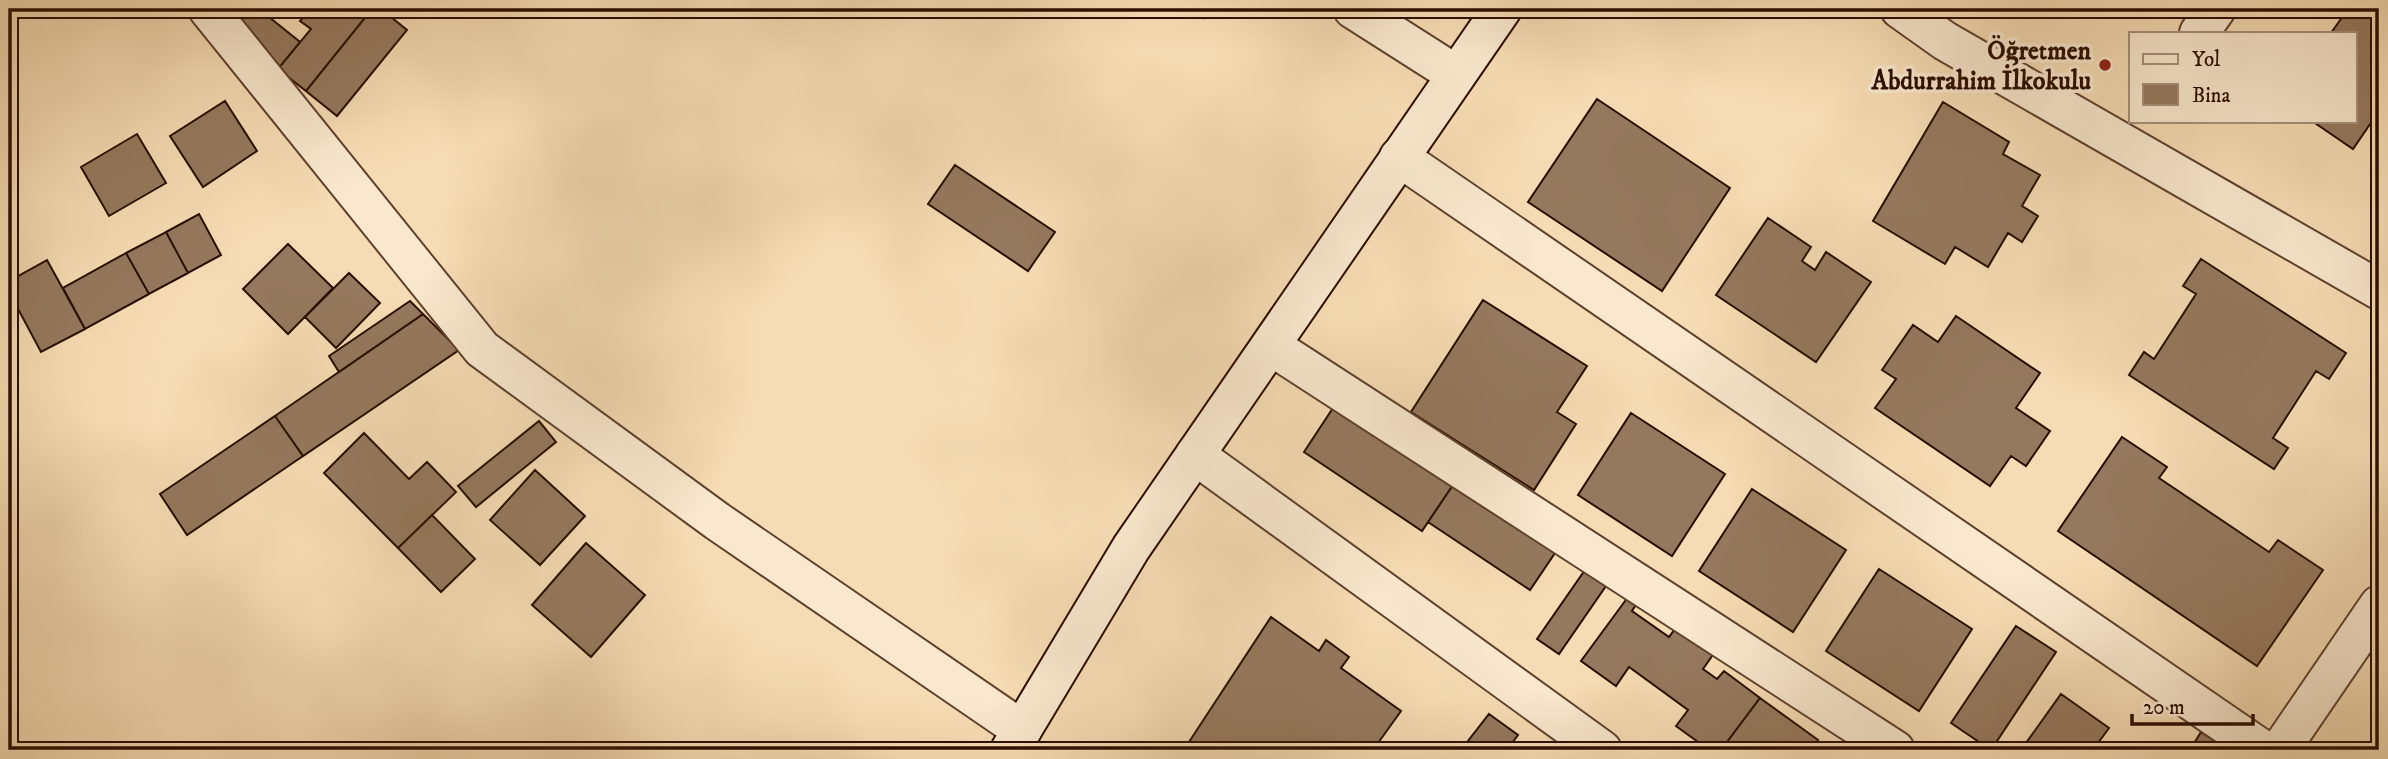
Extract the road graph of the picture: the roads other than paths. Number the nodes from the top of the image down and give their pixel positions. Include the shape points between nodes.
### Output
1 (208, 9) edge
2 (1353, 9) edge
3 (1502, 9) edge
4 (1900, 9) edge
5 (2217, 9) edge
6 (2200, 32) edge
7 (1455, 74) junction
8 (2127, 131) edge
9 (1399, 157) junction
10 (2379, 290) edge
11 (1271, 346) junction
12 (1195, 455) junction
13 (2379, 605) edge
14 (1016, 740) edge
15 (1602, 750) edge
16 (1895, 750) edge
17 (2263, 750) edge
18 (2280, 750) edge

1 - 14 street via 482,349
2 - 7 street
3 - 7 street
4 - 8 street via 1945,41
5 - 6 street
7 - 9 street
8 - 10 street
9 - 11 street
9 - 17 street
11 - 12 street
11 - 16 street
12 - 14 street via 1131,548
12 - 15 street
13 - 18 street

